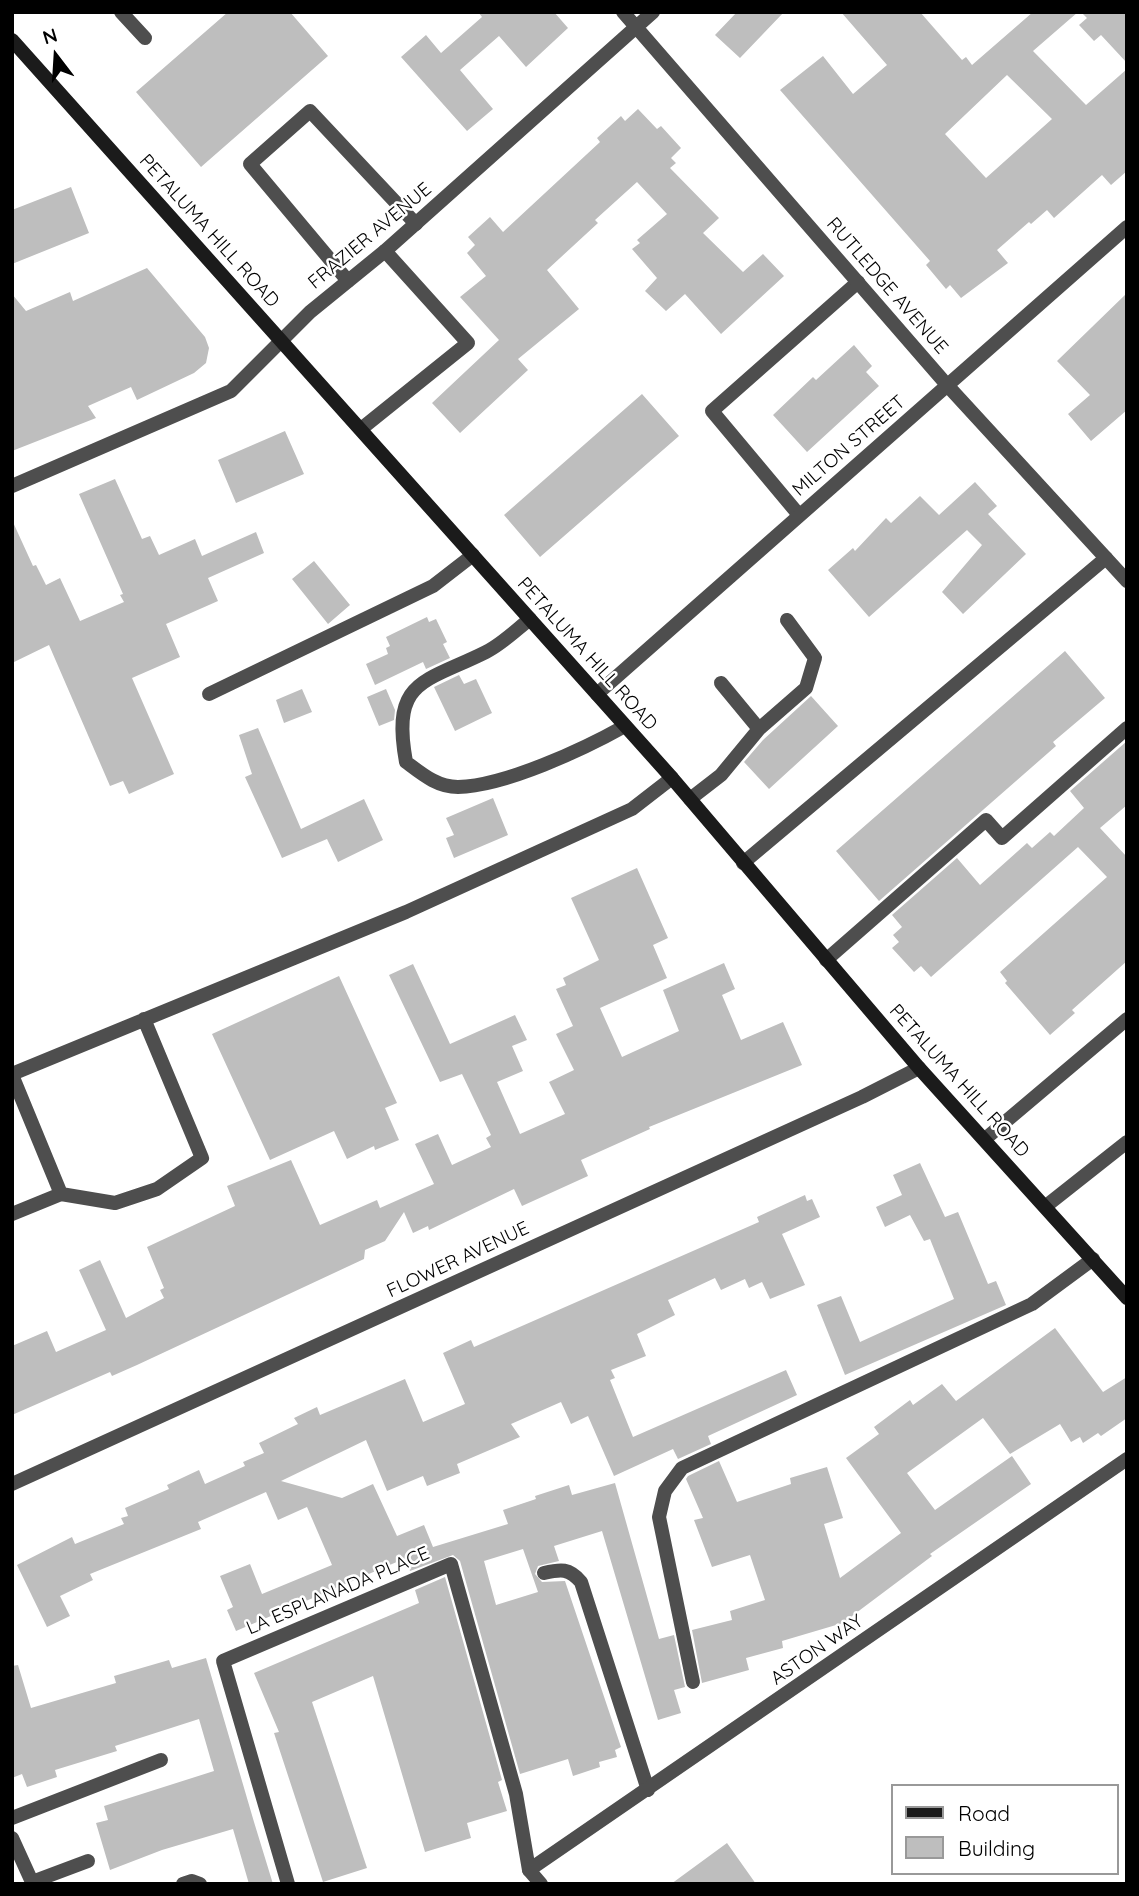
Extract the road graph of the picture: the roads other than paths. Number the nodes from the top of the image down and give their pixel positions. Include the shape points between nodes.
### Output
1 (121, 12) edge
2 (624, 12) edge
3 (653, 12) edge
4 (636, 27) junction
5 (145, 38) dead end
6 (12, 40) edge
7 (416, 224) junction
8 (1127, 227) edge
9 (385, 251) junction
10 (348, 281) junction
11 (858, 282) junction
12 (281, 340) junction
13 (947, 385) junction
14 (361, 429) junction
15 (12, 486) edge
16 (799, 515) junction
17 (473, 555) junction
18 (1106, 558) junction
19 (1127, 581) edge
20 (530, 619) junction
21 (787, 620) dead end
22 (722, 683) dead end
23 (209, 694) dead end
24 (597, 694) junction
25 (625, 726) junction
26 (1127, 728) edge
27 (759, 729) junction
28 (672, 778) junction
29 (690, 799) junction
30 (743, 863) junction
31 (826, 960) junction
32 (144, 1019) junction
33 (1127, 1020) edge
34 (919, 1068) junction
35 (12, 1074) edge
36 (985, 1139) junction
37 (1127, 1142) edge
38 (61, 1194) junction
39 (1046, 1206) junction
40 (12, 1214) edge
41 (1093, 1259) junction
42 (1127, 1298) edge
43 (1127, 1459) edge
44 (12, 1484) edge
45 (544, 1573) dead end
46 (693, 1682) dead end
47 (161, 1760) dead end
48 (648, 1790) junction
49 (12, 1818) edge
50 (12, 1838) edge
51 (88, 1861) dead end
52 (529, 1870) junction
53 (183, 1884) edge
54 (200, 1884) edge
55 (288, 1884) edge
56 (541, 1884) edge

1 - 5 street
2 - 4 street, RUTLEDGE AVENUE
3 - 4 street, FRAZIER AVENUE
4 - 7 street, FRAZIER AVENUE
4 - 11 street, RUTLEDGE AVENUE
6 - 12 main road, PETALUMA HILL ROAD
7 - 9 street, FRAZIER AVENUE
7 - 10 street via 310,111 250,164
8 - 13 street, MILTON STREET
9 - 10 street, FRAZIER AVENUE
9 - 14 street via 467,343
10 - 12 street, FRAZIER AVENUE
11 - 13 street, RUTLEDGE AVENUE
11 - 16 street via 712,411
12 - 14 main road, PETALUMA HILL ROAD
12 - 15 street, FRAZIER AVENUE via 231,391
13 - 16 street, MILTON STREET
13 - 18 street, RUTLEDGE AVENUE
14 - 17 main road, PETALUMA HILL ROAD
16 - 24 street, MILTON STREET
17 - 20 main road, PETALUMA HILL ROAD
17 - 23 street via 433,586
18 - 19 street, RUTLEDGE AVENUE
18 - 30 street
20 - 24 main road, PETALUMA HILL ROAD
20 - 25 street via 490,650 413,689 403,706 406,762 429,780 456,787 484,783 581,751
21 - 27 street via 815,658 806,688
22 - 27 street
24 - 25 main road, PETALUMA HILL ROAD
25 - 28 main road, PETALUMA HILL ROAD
26 - 31 street via 1002,838 986,820
27 - 29 street via 721,775
28 - 29 main road, PETALUMA HILL ROAD
28 - 32 street via 632,809 406,912
29 - 30 main road, PETALUMA HILL ROAD
30 - 31 main road, PETALUMA HILL ROAD
31 - 34 main road, PETALUMA HILL ROAD
32 - 35 street
32 - 38 street via 202,1158 157,1189 115,1203
33 - 36 street
34 - 36 main road, PETALUMA HILL ROAD
34 - 44 street, FLOWER AVENUE
35 - 38 street
36 - 39 main road, PETALUMA HILL ROAD
37 - 39 street
38 - 40 street
39 - 41 main road, PETALUMA HILL ROAD
41 - 42 main road, PETALUMA HILL ROAD
41 - 46 street via 1032,1304 681,1468 665,1491 659,1517
43 - 48 street, ASTON WAY
45 - 48 street via 562,1569 573,1572 581,1582
47 - 49 street
48 - 52 street, ASTON WAY
50 - 51 street via 32,1882
52 - 55 street, LA ESPLANADA PLACE via 516,1794 450,1564 223,1661
52 - 56 street
53 - 54 street

